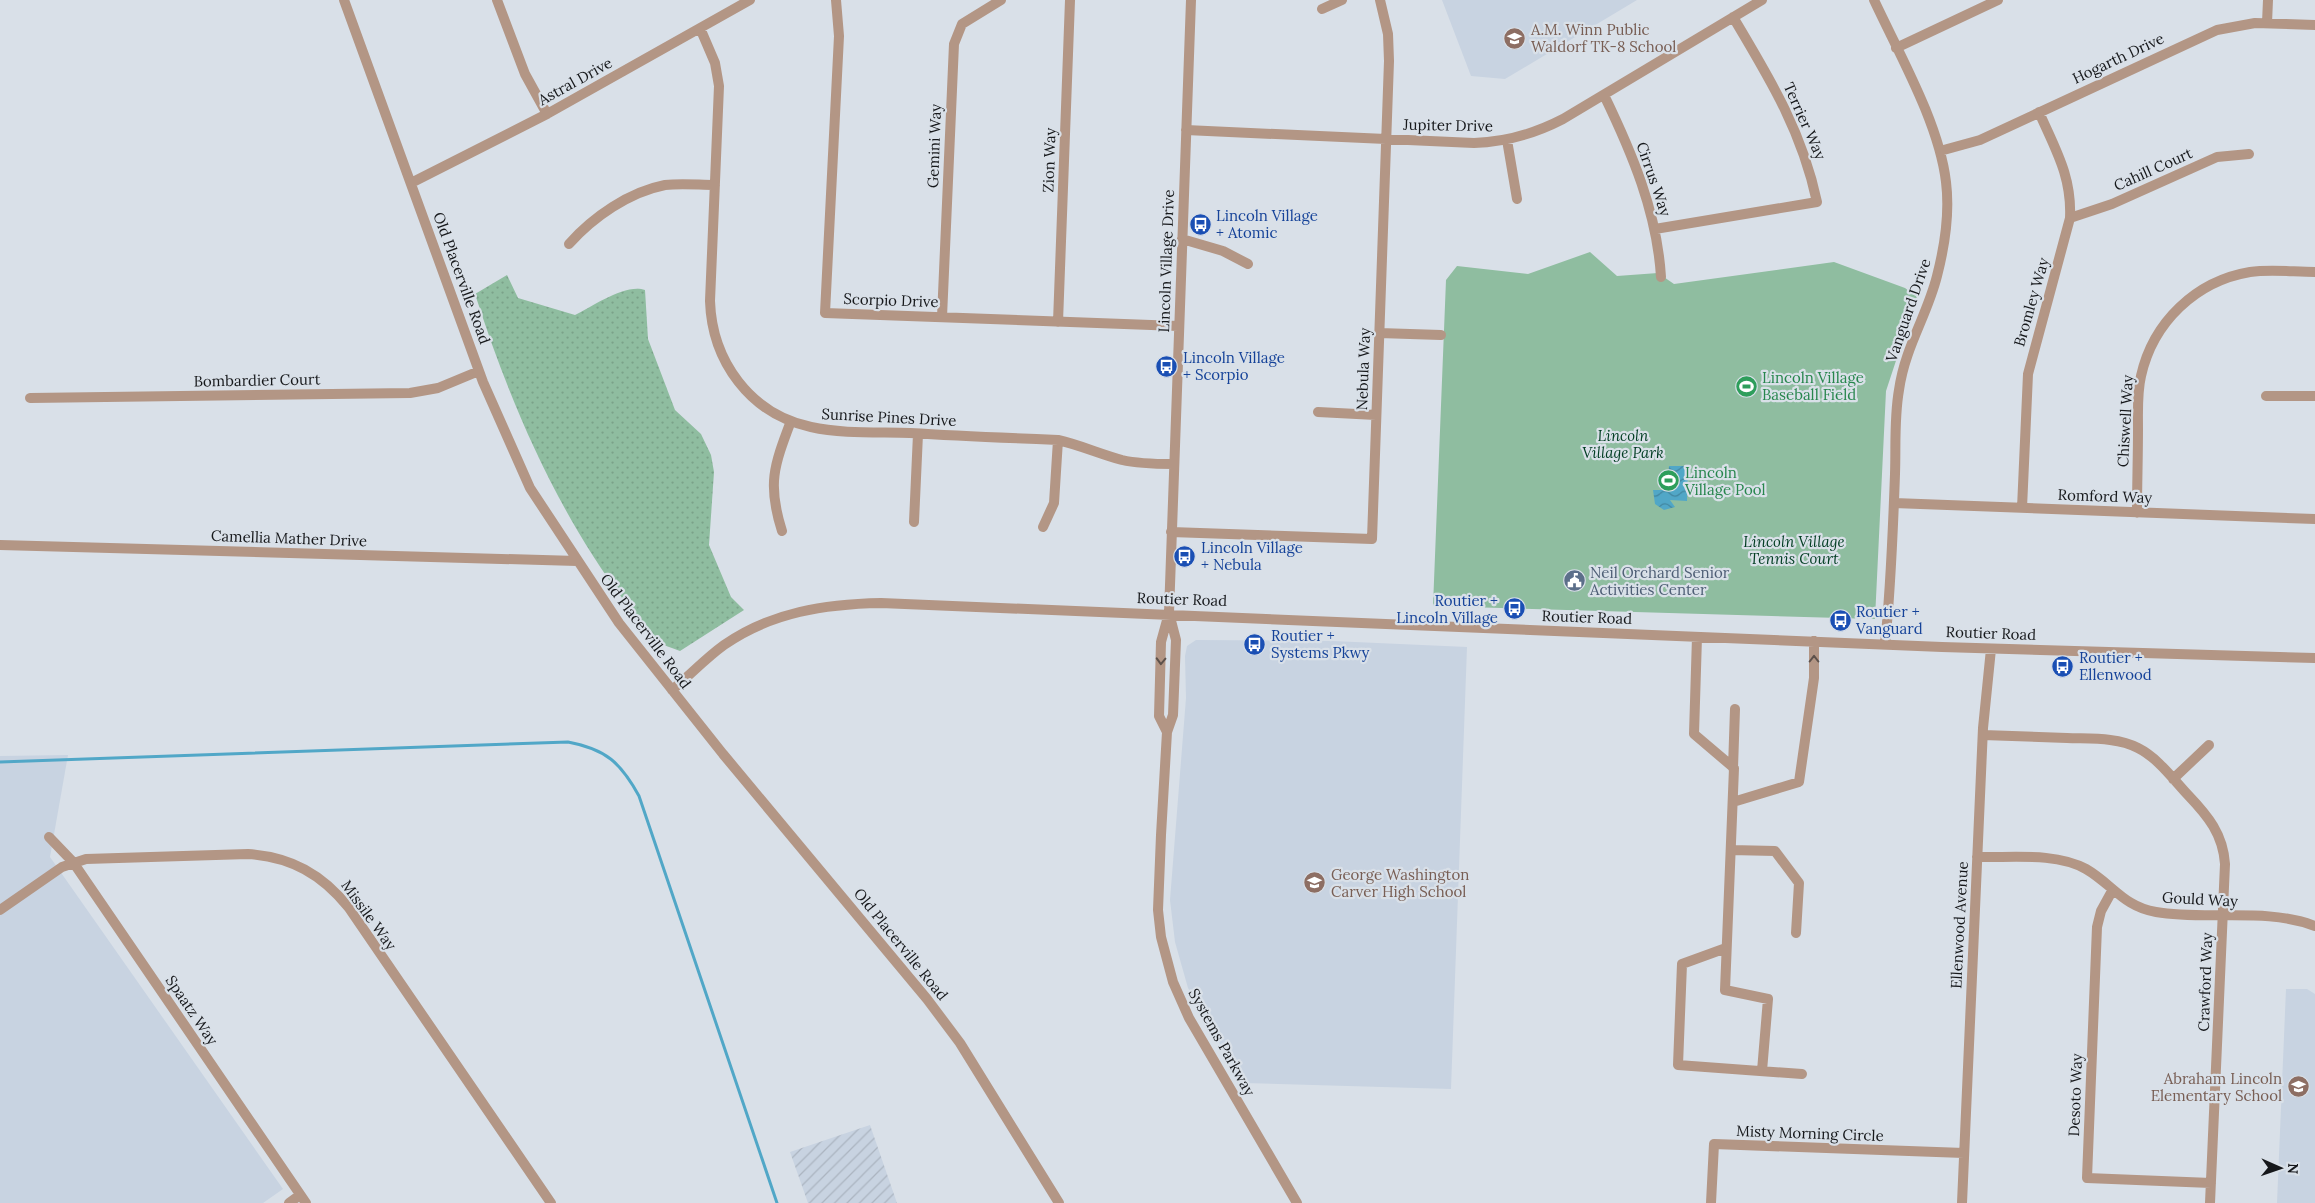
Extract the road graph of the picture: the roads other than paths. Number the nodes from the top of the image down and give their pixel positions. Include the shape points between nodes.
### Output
1 (344, 0) edge
2 (497, 0) edge
3 (750, 0) edge
4 (836, 0) edge
5 (1001, 0) edge
6 (1070, 0) edge
7 (1191, 0) edge
8 (1342, 0) edge
9 (1380, 0) edge
10 (1762, 0) edge
11 (1874, 0) edge
12 (1998, 0) edge
13 (2268, 0) edge
14 (1322, 9) dead end
15 (1733, 17) junction
16 (2267, 23) junction
17 (2315, 26) edge
18 (700, 28) junction
19 (1896, 48) junction
20 (1604, 95) junction
21 (2038, 112) junction
22 (547, 114) junction
23 (1186, 130) junction
24 (1386, 139) junction
25 (1507, 140) junction
26 (1940, 151) junction
27 (2249, 154) dead end
28 (412, 183) junction
29 (715, 185) junction
30 (1516, 199) dead end
31 (2070, 218) junction
32 (1655, 229) junction
33 (1182, 239) junction
34 (569, 244) dead end
35 (1248, 264) dead end
36 (2315, 272) edge
37 (1661, 277) dead end
38 (942, 318) junction
39 (1058, 322) junction
40 (1178, 326) junction
41 (1379, 333) junction
42 (1441, 335) dead end
43 (480, 371) junction
44 (2266, 396) dead end
45 (2315, 396) edge
46 (30, 398) dead end
47 (1318, 412) dead end
48 (1376, 415) junction
49 (791, 421) junction
50 (918, 434) junction
51 (1058, 440) junction
52 (1173, 464) junction
53 (1894, 503) junction
54 (2022, 508) junction
55 (2137, 513) junction
56 (2315, 519) edge
57 (914, 522) dead end
58 (1043, 527) dead end
59 (782, 531) dead end
60 (1172, 532) junction
61 (0, 545) edge
62 (577, 562) junction
63 (1169, 613) junction
64 (1697, 637) junction
65 (1814, 641) junction
66 (1885, 644) junction
67 (1991, 649) junction
68 (2315, 658) edge
69 (672, 690) junction
70 (1735, 709) dead end
71 (1167, 732) junction
72 (1982, 736) junction
73 (2210, 745) dead end
74 (1733, 768) junction
75 (2173, 780) junction
76 (1732, 802) junction
77 (49, 837) dead end
78 (1730, 850) junction
79 (1977, 857) junction
80 (73, 862) junction
81 (2112, 891) junction
82 (0, 910) edge
83 (2223, 916) junction
84 (2315, 926) edge
85 (1796, 933) dead end
86 (1726, 948) junction
87 (1762, 1071) junction
88 (1802, 1074) dead end
89 (1964, 1153) junction
90 (2211, 1183) junction
91 (303, 1199) edge
92 (288, 1203) edge
93 (551, 1203) edge
94 (1059, 1203) edge
95 (1297, 1203) edge
96 (1711, 1203) edge
97 (1962, 1203) edge
98 (2210, 1203) edge

1 - 28 street, Old Placerville Road
2 - 22 street via 525,74
3 - 18 street, Astral Drive
4 - 38 street, Scorpio Drive via 839,36 825,313
5 - 38 street, Gemini Way via 962,24 954,44
6 - 39 street, Zion Way
7 - 23 street, Lincoln Village Drive
8 - 14 street
9 - 24 street, Nebula Way via 1389,48
10 - 15 street, Jupiter Drive
11 - 19 street, Vanguard Drive
12 - 19 street
13 - 16 street
15 - 20 street, Jupiter Drive
15 - 32 street, Terrier Way via 1790,116 1806,156 1817,202
16 - 17 street, Hogarth Drive
16 - 21 street, Hogarth Drive via 2230,27 2205,34
18 - 22 street, Astral Drive
18 - 29 street, Sunrise Pines Drive via 715,63 719,86
19 - 26 street, Vanguard Drive
20 - 25 street, Jupiter Drive via 1541,130
20 - 32 street, Cirrus Way via 1627,144
21 - 26 street, Hogarth Drive via 1980,140
21 - 31 street, Bromley Way via 2066,174 2071,198
22 - 28 street, Astral Drive
23 - 24 street, Jupiter Drive
23 - 33 street, Lincoln Village Drive
24 - 25 street, Jupiter Drive via 1474,143
24 - 41 street, Nebula Way
25 - 30 street
26 - 53 street, Vanguard Drive via 1948,198 1946,236 1936,282 1912,337 1902,371 1897,404
27 - 31 street, Cahill Court via 2217,157 2112,204
28 - 43 street, Old Placerville Road
29 - 34 street via 676,184 645,191 598,216
29 - 49 street, Sunrise Pines Drive via 710,300 717,344 726,364 745,391
31 - 54 street, Bromley Way via 2028,374
32 - 37 street, Cirrus Way
33 - 35 street via 1223,251
33 - 40 street, Lincoln Village Drive
36 - 55 street, Chiswell Way via 2261,271 2228,278 2197,293 2164,324 2148,354 2140,387
38 - 39 street, Scorpio Drive
39 - 40 street, Scorpio Drive
40 - 52 street, Lincoln Village Drive
41 - 42 street
41 - 48 street, Nebula Way
43 - 46 street, Bombardier Court via 438,388 410,393
43 - 62 street, Old Placerville Road via 500,425 530,488
44 - 45 street
47 - 48 street
48 - 60 street, Nebula Way via 1372,539
49 - 50 street, Sunrise Pines Drive via 820,429
49 - 59 street via 779,452 773,481 774,504
50 - 51 street, Sunrise Pines Drive
50 - 57 street
51 - 52 street, Sunrise Pines Drive via 1124,460
51 - 58 street via 1054,503
52 - 60 street, Lincoln Village Drive
53 - 54 street, Romford Way
53 - 66 street, Vanguard Drive
54 - 55 street, Romford Way
55 - 56 street, Romford Way
60 - 63 street, Lincoln Village Drive
61 - 62 street, Camellia Mather Drive
62 - 69 street, Old Placerville Road via 619,624
63 - 64 street, Routier Road
63 - 69 street, Routier Road via 881,603 820,607 747,630
63 - 71 street, Systems Parkway via 1176,640 1173,715
63 -> 71 street, Systems Parkway via 1161,642 1159,716
64 - 65 street, Routier Road
64 - 74 street via 1694,734
65 - 66 street, Routier Road
76 -> 65 street via 1799,782 1814,678
66 - 67 street, Routier Road
67 - 68 street, Routier Road
67 - 72 street, Ellenwood Avenue
69 - 94 street, Old Placerville Road via 944,1021
70 - 74 street
71 - 95 street, Systems Parkway via 1158,910 1166,958 1189,1018
72 - 75 street, Crawford Way via 2118,741 2148,754
72 - 79 street, Ellenwood Avenue
73 - 75 street
74 - 76 street
75 - 83 street, Crawford Way via 2212,822 2222,842 2225,864
76 - 78 street
77 - 80 street, Spaatz Way
78 - 85 street via 1775,851 1799,883
78 - 86 street
79 - 81 street, Gould Way via 2066,861 2096,875
79 - 89 street, Ellenwood Avenue
80 - 82 street, Missile Way
80 - 91 street, Spaatz Way
80 - 93 street, Missile Way via 248,854 283,859 316,875 349,908
81 - 83 street, Gould Way via 2152,912
81 - 90 street, Desoto Way via 2097,927 2086,1178
83 - 84 street, Gould Way via 2284,918
83 - 90 street, Crawford Way
86 - 87 street via 1725,990 1768,999
86 - 87 street via 1682,964 1678,1065
87 - 88 street
89 - 96 street, Misty Morning Circle via 1714,1144
89 - 97 street, Ellenwood Avenue
90 - 98 street, Crawford Way
91 - 92 street

